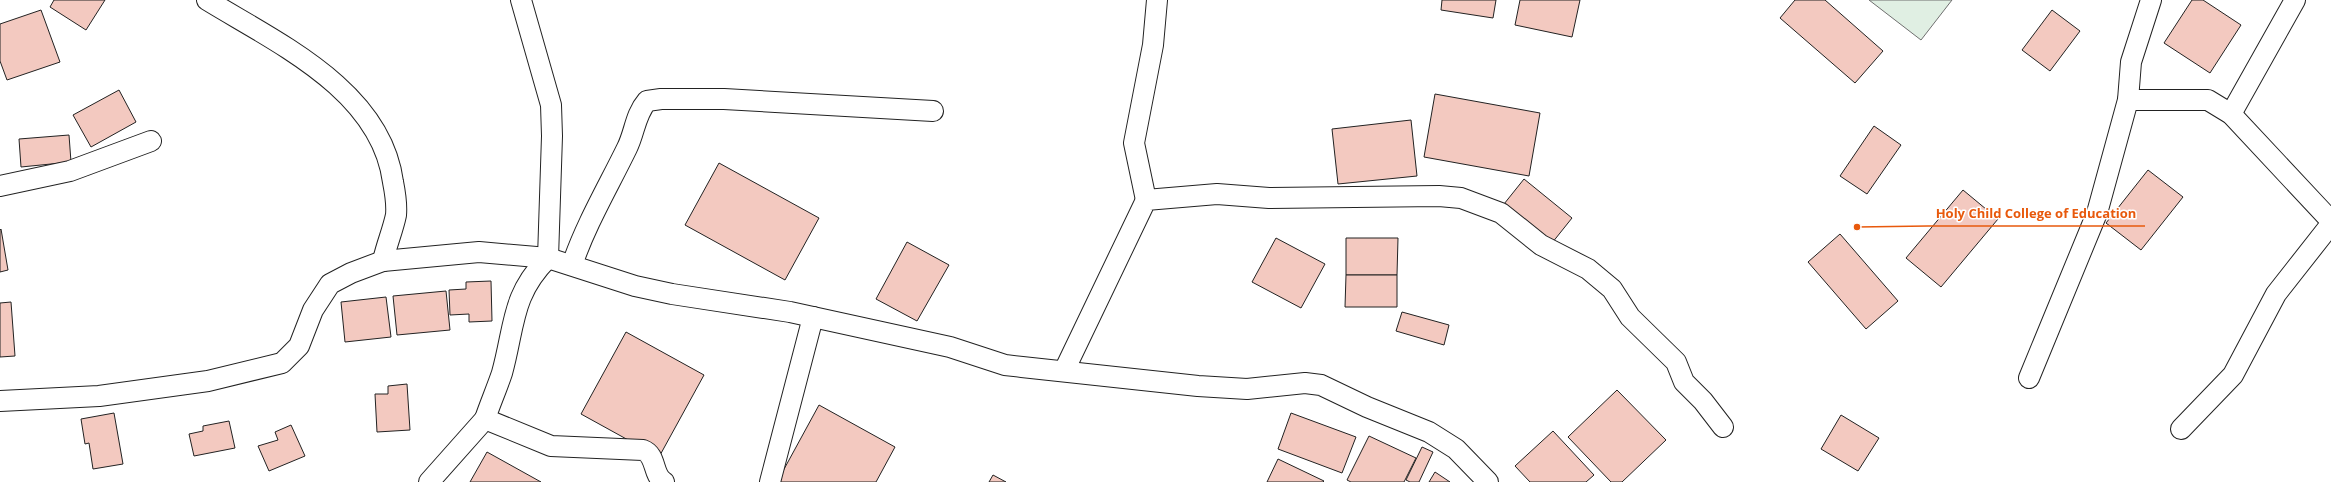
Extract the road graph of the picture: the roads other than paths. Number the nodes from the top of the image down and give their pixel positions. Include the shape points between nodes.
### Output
1 (207, 0) edge
2 (521, 0) edge
3 (1157, 0) edge
4 (2151, 0) edge
5 (2295, 0) edge
6 (2128, 100) junction
7 (933, 111) dead end
8 (2231, 114) junction
9 (151, 141) dead end
10 (0, 186) edge
11 (1146, 200) junction
12 (2331, 223) edge
13 (548, 258) junction
14 (383, 261) junction
15 (572, 265) junction
16 (814, 317) junction
17 (1064, 371) junction
18 (2029, 378) dead end
19 (0, 401) edge
20 (485, 419) junction
21 (1723, 427) dead end
22 (2181, 429) dead end
23 (429, 482) edge
24 (664, 482) edge
25 (770, 482) edge
26 (1488, 482) edge

1 - 14 street via 317,68 363,114 380,139 389,160 396,214
2 - 13 street via 551,105
3 - 11 street via 1153,45 1134,144
4 - 6 street via 2131,62
5 - 8 street
6 - 8 street via 2208,100
6 - 18 street via 2098,213
7 - 15 street via 724,99 647,101 636,118 627,148 580,243
8 - 12 street
9 - 10 street via 70,171
11 - 17 street
11 - 21 street via 1217,194 1269,198 1392,195 1462,198 1482,204 1501,213 1546,248 1588,269 1612,289 1630,317 1676,362 1684,382
12 - 22 street via 2276,294 2233,375
13 - 14 street via 479,252
13 - 15 street
13 - 20 street via 532,274 520,297 510,328 502,373
14 - 19 street via 330,284 313,310 299,346 282,363 208,382 99,396
15 - 16 street via 635,286 672,294
16 - 17 street via 950,347 1005,365
16 - 25 street
17 - 26 street via 1138,382 1219,388 1247,389 1305,383 1321,385 1429,432 1456,449
20 - 23 street
20 - 24 street via 551,446 637,448 646,451 652,457 659,479

